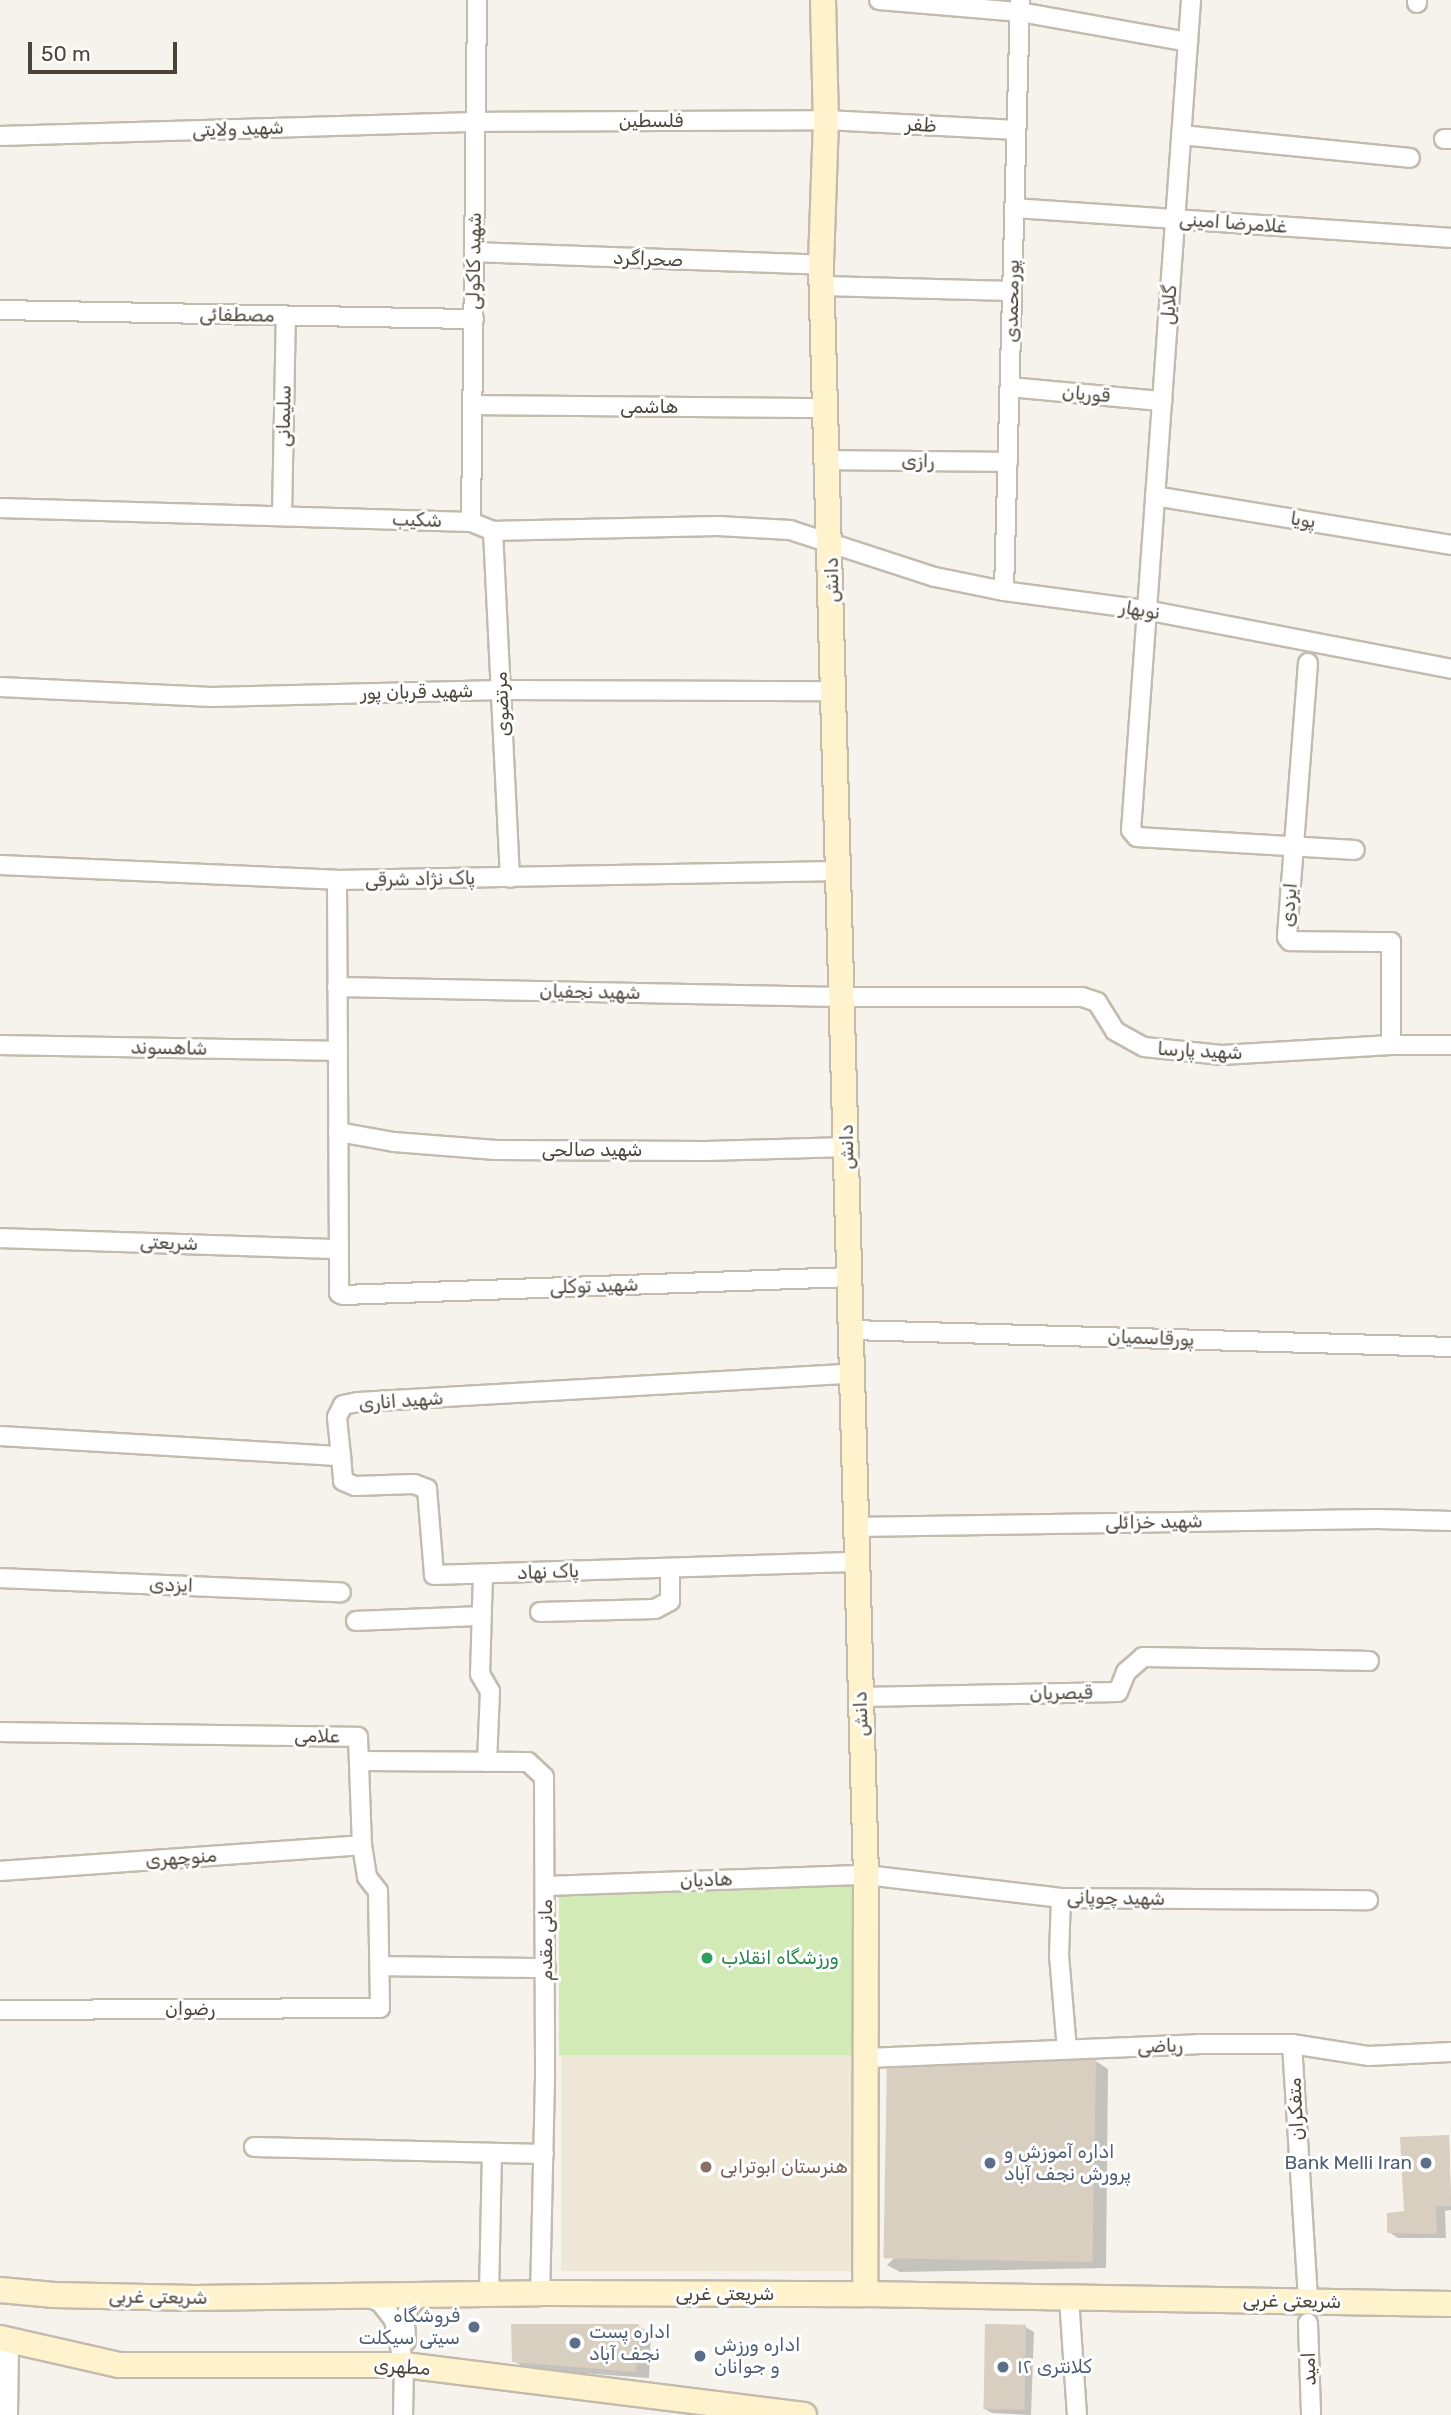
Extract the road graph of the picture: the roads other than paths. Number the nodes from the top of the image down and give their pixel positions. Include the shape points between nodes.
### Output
1 (477, 0) edge
2 (823, 0) edge
3 (879, 0) edge
4 (1191, 0) edge
5 (1020, 6) edge
6 (1188, 42) junction
7 (826, 120) junction
8 (476, 122) junction
9 (1016, 130) junction
10 (1181, 135) junction
11 (0, 136) edge
12 (1410, 158) dead end
13 (1014, 208) junction
14 (1175, 219) junction
15 (1451, 238) edge
16 (474, 252) junction
17 (822, 276) junction
18 (1012, 291) junction
19 (0, 310) edge
20 (286, 316) junction
21 (474, 319) junction
22 (1010, 387) junction
23 (1162, 401) junction
24 (473, 405) junction
25 (826, 408) junction
26 (828, 460) junction
27 (1008, 462) junction
28 (1155, 496) junction
29 (0, 508) edge
30 (282, 516) junction
31 (471, 522) junction
32 (493, 531) junction
33 (831, 542) junction
34 (1451, 545) edge
35 (1004, 591) junction
36 (1146, 610) junction
37 (1308, 663) dead end
38 (1451, 669) edge
39 (0, 687) edge
40 (502, 690) junction
41 (835, 691) junction
42 (1294, 844) junction
43 (1355, 850) dead end
44 (0, 865) edge
45 (840, 871) junction
46 (510, 878) junction
47 (337, 880) junction
48 (337, 987) junction
49 (843, 997) junction
50 (0, 1045) edge
51 (1391, 1045) junction
52 (1451, 1045) edge
53 (338, 1051) junction
54 (338, 1132) junction
55 (847, 1147) junction
56 (0, 1238) edge
57 (339, 1249) junction
58 (850, 1277) junction
59 (851, 1330) junction
60 (1451, 1347) edge
61 (852, 1374) junction
62 (0, 1436) edge
63 (341, 1457) junction
64 (1451, 1521) edge
65 (856, 1527) junction
66 (857, 1562) junction
67 (670, 1568) junction
68 (483, 1574) junction
69 (0, 1578) edge
70 (341, 1592) dead end
71 (540, 1612) dead end
72 (481, 1616) junction
73 (356, 1621) dead end
74 (1369, 1661) dead end
75 (861, 1697) junction
76 (0, 1732) edge
77 (360, 1761) junction
78 (487, 1762) junction
79 (362, 1846) junction
80 (0, 1871) edge
81 (866, 1875) junction
82 (546, 1886) junction
83 (1061, 1898) junction
84 (1368, 1900) dead end
85 (380, 1966) junction
86 (546, 1968) junction
87 (380, 2008) joint
88 (0, 2010) edge
89 (1292, 2043) junction
90 (1067, 2050) junction
91 (1451, 2052) edge
92 (867, 2058) junction
93 (254, 2147) dead end
94 (492, 2153) junction
95 (544, 2154) junction
96 (0, 2290) edge
97 (540, 2293) junction
98 (422, 2294) junction
99 (865, 2294) junction
100 (489, 2295) junction
101 (365, 2296) junction
102 (1069, 2298) junction
103 (1451, 2304) edge
104 (1308, 2312) junction
105 (5, 2339) edge
106 (410, 2360) junction
107 (758, 2413) edge
108 (1079, 2413) edge
109 (8, 2415) edge
110 (403, 2415) edge
111 (804, 2415) edge
112 (1311, 2415) edge

1 - 8 street, شهید کاکولی
2 - 7 street, دانش
3 - 5 street
4 - 6 street, گلایل
5 - 6 street
5 - 9 street, پورمحمدی
6 - 10 street, گلایل
7 - 8 street, فلسطین
7 - 9 street, ظفر
7 - 17 street, دانش
8 - 11 street, شهید ولایتی
8 - 16 street, شهید کاکولی
9 - 13 street, پورمحمدی
10 - 12 street
10 - 14 street, گلایل
13 - 14 street, غلامرضا امینی
13 - 18 street, پورمحمدی
14 - 15 street, غلامرضا امینی
14 - 23 street, گلایل
16 - 17 street, صحراگرد
16 - 21 street, شهید کاکولی
17 - 18 street, صحراگرد
17 - 25 street, دانش
18 - 22 street, پورمحمدی
19 - 20 street, مصطفائی
20 - 21 street, مصطفائی
20 - 30 street, سلیمانی
21 - 24 street, شهید کاکولی
22 - 23 street, قوریان
22 - 27 street, پورمحمدی
23 - 28 street, گلایل
24 - 25 street, هاشمی
24 - 31 street, شهید کاکولی
25 - 26 street, دانش
26 - 27 street, رازی
26 - 33 street, دانش
27 - 35 street, پورمحمدی
28 - 34 street, پویا
28 - 36 street, گلایل
29 - 30 street, شکیب
30 - 31 street, شکیب
31 - 32 street, شکیب
32 - 33 street, شکیب via 718,526 790,530
32 - 40 street, مرتضوی
33 - 35 street, نوبهار via 935,577
33 - 41 street, دانش
35 - 36 street, نوبهار
36 - 38 street, نوبهار
36 - 42 street, گلایل via 1133,835
37 - 42 street, ایزدی
39 - 40 street, شهید قربان پور via 212,697
40 - 41 street, شهید قربان پور
40 - 46 street, مرتضوی
41 - 45 street, دانش
42 - 43 street
42 - 51 street, ایزدی via 1287,940 1391,942
44 - 47 street, پاک نژاد شرقی
45 - 46 street, پاک نژاد شرقی
45 - 49 street, دانش
46 - 47 street, پاک نژاد شرقی
47 - 48 street
48 - 49 street, شهید نجفیان
48 - 53 street
49 - 51 street, شهید پارسا via 1082,997 1097,1002 1115,1031 1144,1047 1222,1055
49 - 55 street, دانش
50 - 53 street, شاهسوند
51 - 52 street, شهید پارسا
53 - 54 street
54 - 55 street, شهید صالحی via 394,1142 496,1150
54 - 57 street
55 - 58 street, دانش
56 - 57 street, شریعتی
57 - 58 street, شهید توکلی via 339,1293 343,1295
58 - 59 street, دانش
59 - 60 street, پورقاسمیان
59 - 61 street, دانش
61 - 63 street, شهید اناری via 359,1402 343,1405 337,1417
61 - 65 street, دانش
62 - 63 street
63 - 68 street, پاک نهاد via 343,1480 355,1486 414,1484 427,1489 434,1575
64 - 65 street, شهید خزائلی via 1378,1518
65 - 66 street, دانش
66 - 67 street, پاک نهاد
66 - 75 street, دانش
67 - 68 street, پاک نهاد
67 - 71 street via 670,1601 655,1609
68 - 72 street
69 - 70 street, ایزدی
72 - 73 street
72 - 78 street via 480,1674 491,1690
74 - 75 street, قیصریان via 1143,1657 1126,1672 1118,1692
75 - 81 street, دانش
76 - 77 street, علامی via 358,1737
77 - 78 street, مانی مقدم
77 - 79 street, علامی
78 - 82 street, مانی مقدم via 528,1762 544,1777
79 - 80 street, منوچهری
79 - 85 street, علامی via 367,1877 378,1891
81 - 82 street, هادیان
81 - 83 street, شهید چوپانی
81 - 92 street, دانش
82 - 86 street, مانی مقدم
83 - 84 street, شهید چوپانی
83 - 90 street via 1059,1955
85 - 86 street
85 - 87 street, علامی
86 - 95 street, مانی مقدم
87 - 88 street, رضوان
89 - 90 street, ریاضی
89 - 91 street, ریاضی via 1370,2056
89 - 104 street, متفکران
90 - 92 street, ریاضی
92 - 99 street, دانش
93 - 94 street
94 - 95 street
94 - 100 street
95 - 97 street, مانی مقدم
96 - 101 street, شریعتی غربی via 182,2298
97 - 99 street, شریعتی غربی
97 - 100 street, شریعتی غربی
98 - 100 street, شریعتی غربی
98 - 101 street, شریعتی غربی
98 - 106 street via 409,2307 405,2323 406,2344 415,2359
99 - 102 street, شریعتی غربی
101 - 106 street via 380,2302 394,2320
102 - 104 street, شریعتی غربی
102 - 108 street
103 - 104 street, شریعتی غربی
104 - 112 street, امید
105 - 106 street, مطهری via 119,2365
105 - 109 street
106 - 107 street, مطهری
106 - 110 street
107 - 111 street, مطهری

